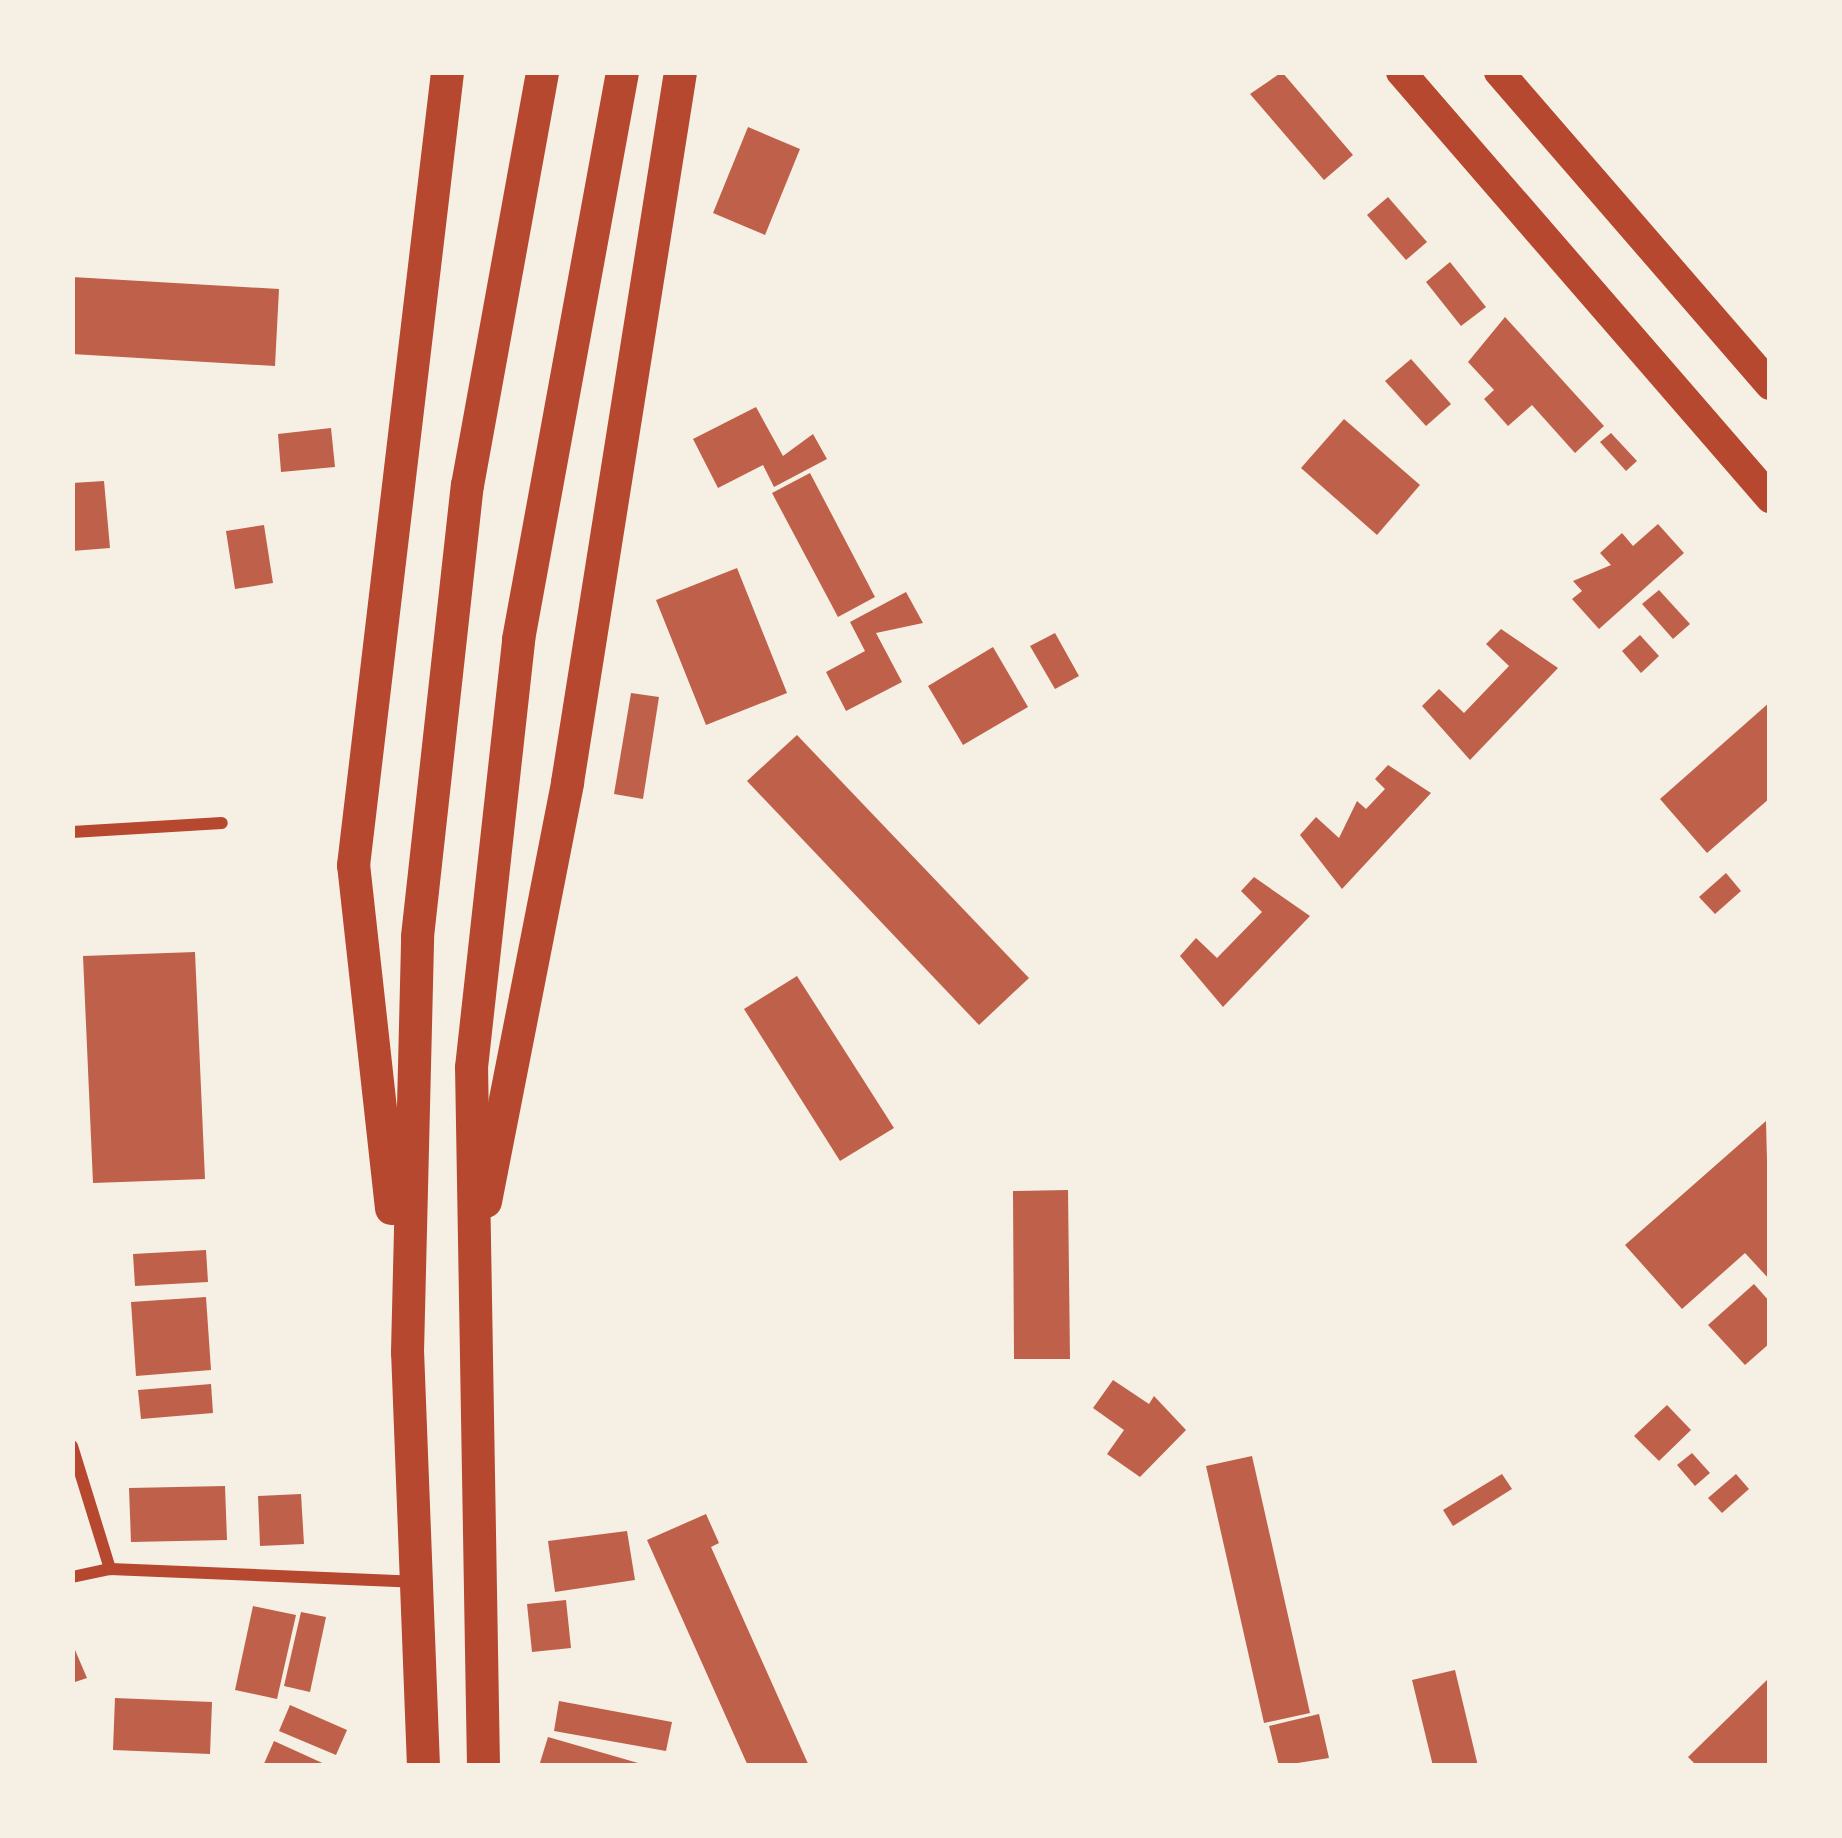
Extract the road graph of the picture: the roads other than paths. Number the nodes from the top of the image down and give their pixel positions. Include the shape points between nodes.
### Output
1 (447, 72) edge
2 (542, 72) edge
3 (622, 72) edge
4 (680, 72) edge
5 (1401, 72) edge
6 (1499, 72) edge
7 (1770, 385) edge
8 (1770, 498) edge
9 (222, 823) dead end
10 (72, 832) edge
11 (467, 1291) junction
12 (407, 1352) junction
13 (72, 1446) edge
14 (110, 1569) junction
15 (72, 1577) edge
16 (415, 1582) junction
17 (423, 1766) edge
18 (483, 1766) edge

1 - 12 highway via 353,865
2 - 12 highway via 446,640 416,957
3 - 11 highway via 518,639 471,1067
4 - 11 highway via 567,782
5 - 8 main road
6 - 7 main road
9 - 10 street
11 - 18 highway
12 - 16 highway
13 - 14 street
14 - 15 street
14 - 16 street
16 - 17 highway

